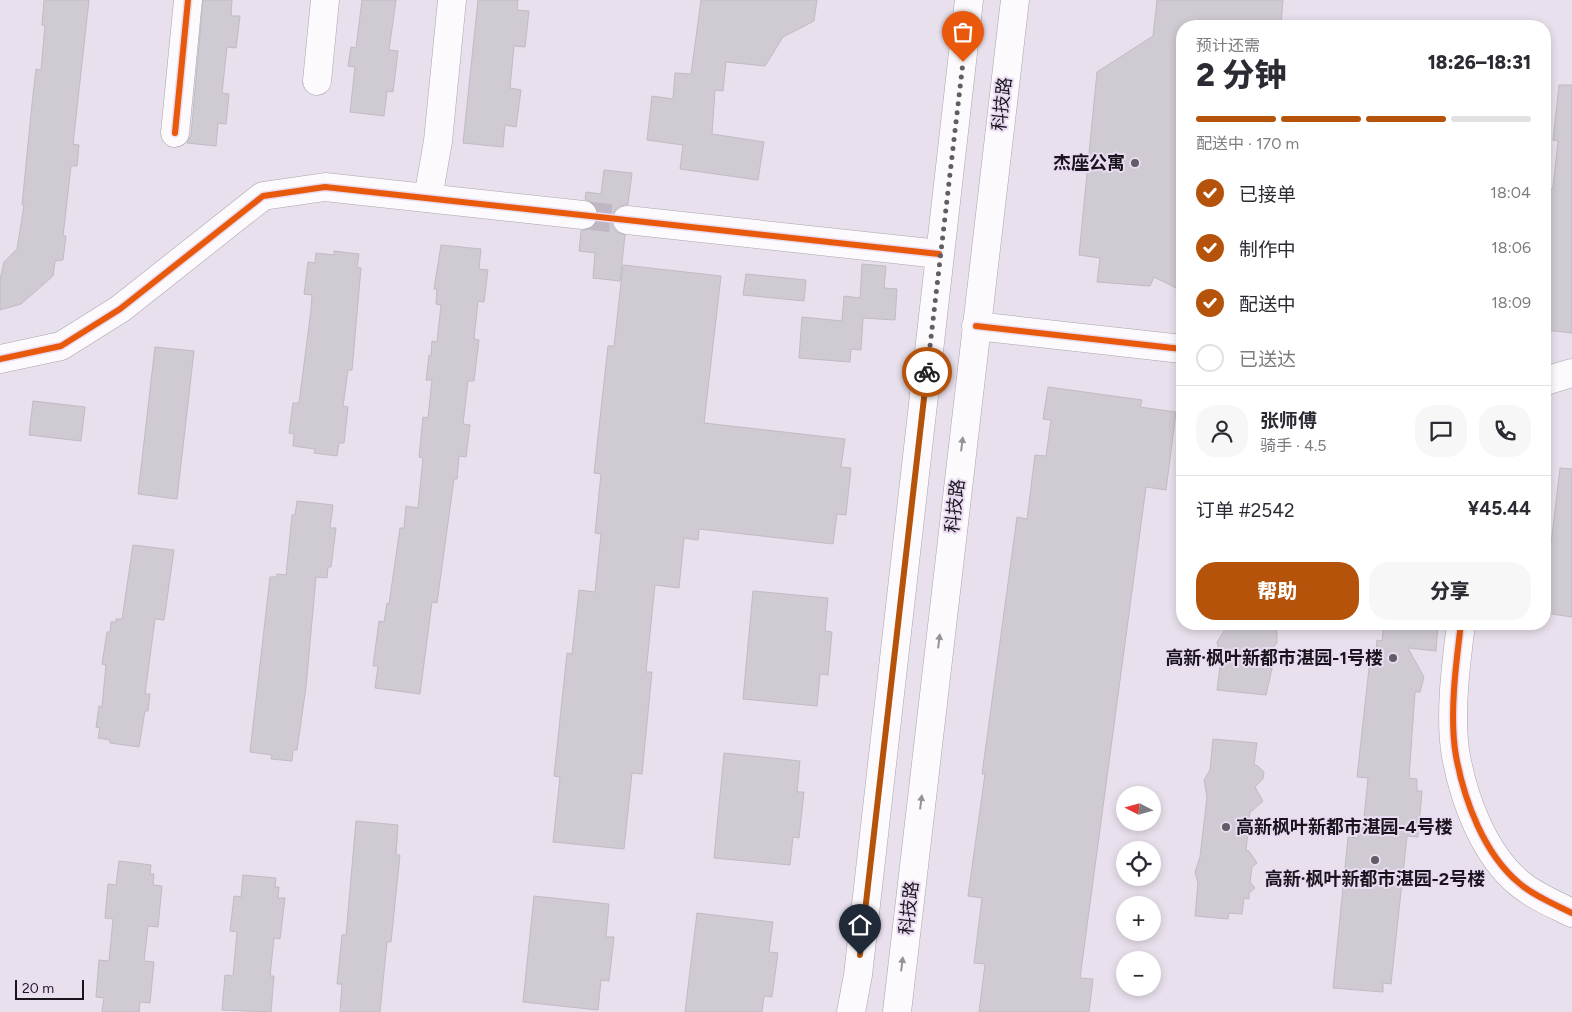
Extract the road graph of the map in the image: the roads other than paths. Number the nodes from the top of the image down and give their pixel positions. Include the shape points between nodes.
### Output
1 (188, 0) edge
2 (325, 0) edge
3 (452, 0) edge
4 (969, 0) edge
5 (1015, 0) edge
6 (317, 81) dead end
7 (175, 133) dead end
8 (428, 198) junction
9 (583, 215) tunnel mouth
10 (627, 220) tunnel mouth
11 (939, 254) junction
12 (976, 326) junction
13 (1176, 348) edge
14 (0, 360) edge
15 (1572, 373) edge
16 (1551, 379) edge
17 (1460, 630) edge
18 (1572, 913) edge
19 (852, 1012) edge
20 (897, 1012) edge

1 - 7 main road
2 - 6 main road
3 - 8 main road via 438,141
4 - 11 main road
5 - 12 main road, 科技路
8 - 9 main road
8 - 14 main road via 325,187 263,196 120,309 61,346
10 - 11 main road
11 - 19 main road
12 - 13 main road
20 -> 12 main road, 科技路
15 - 16 main road
17 - 18 main road via 1454,680 1456,755 1478,824 1495,858 1520,884

